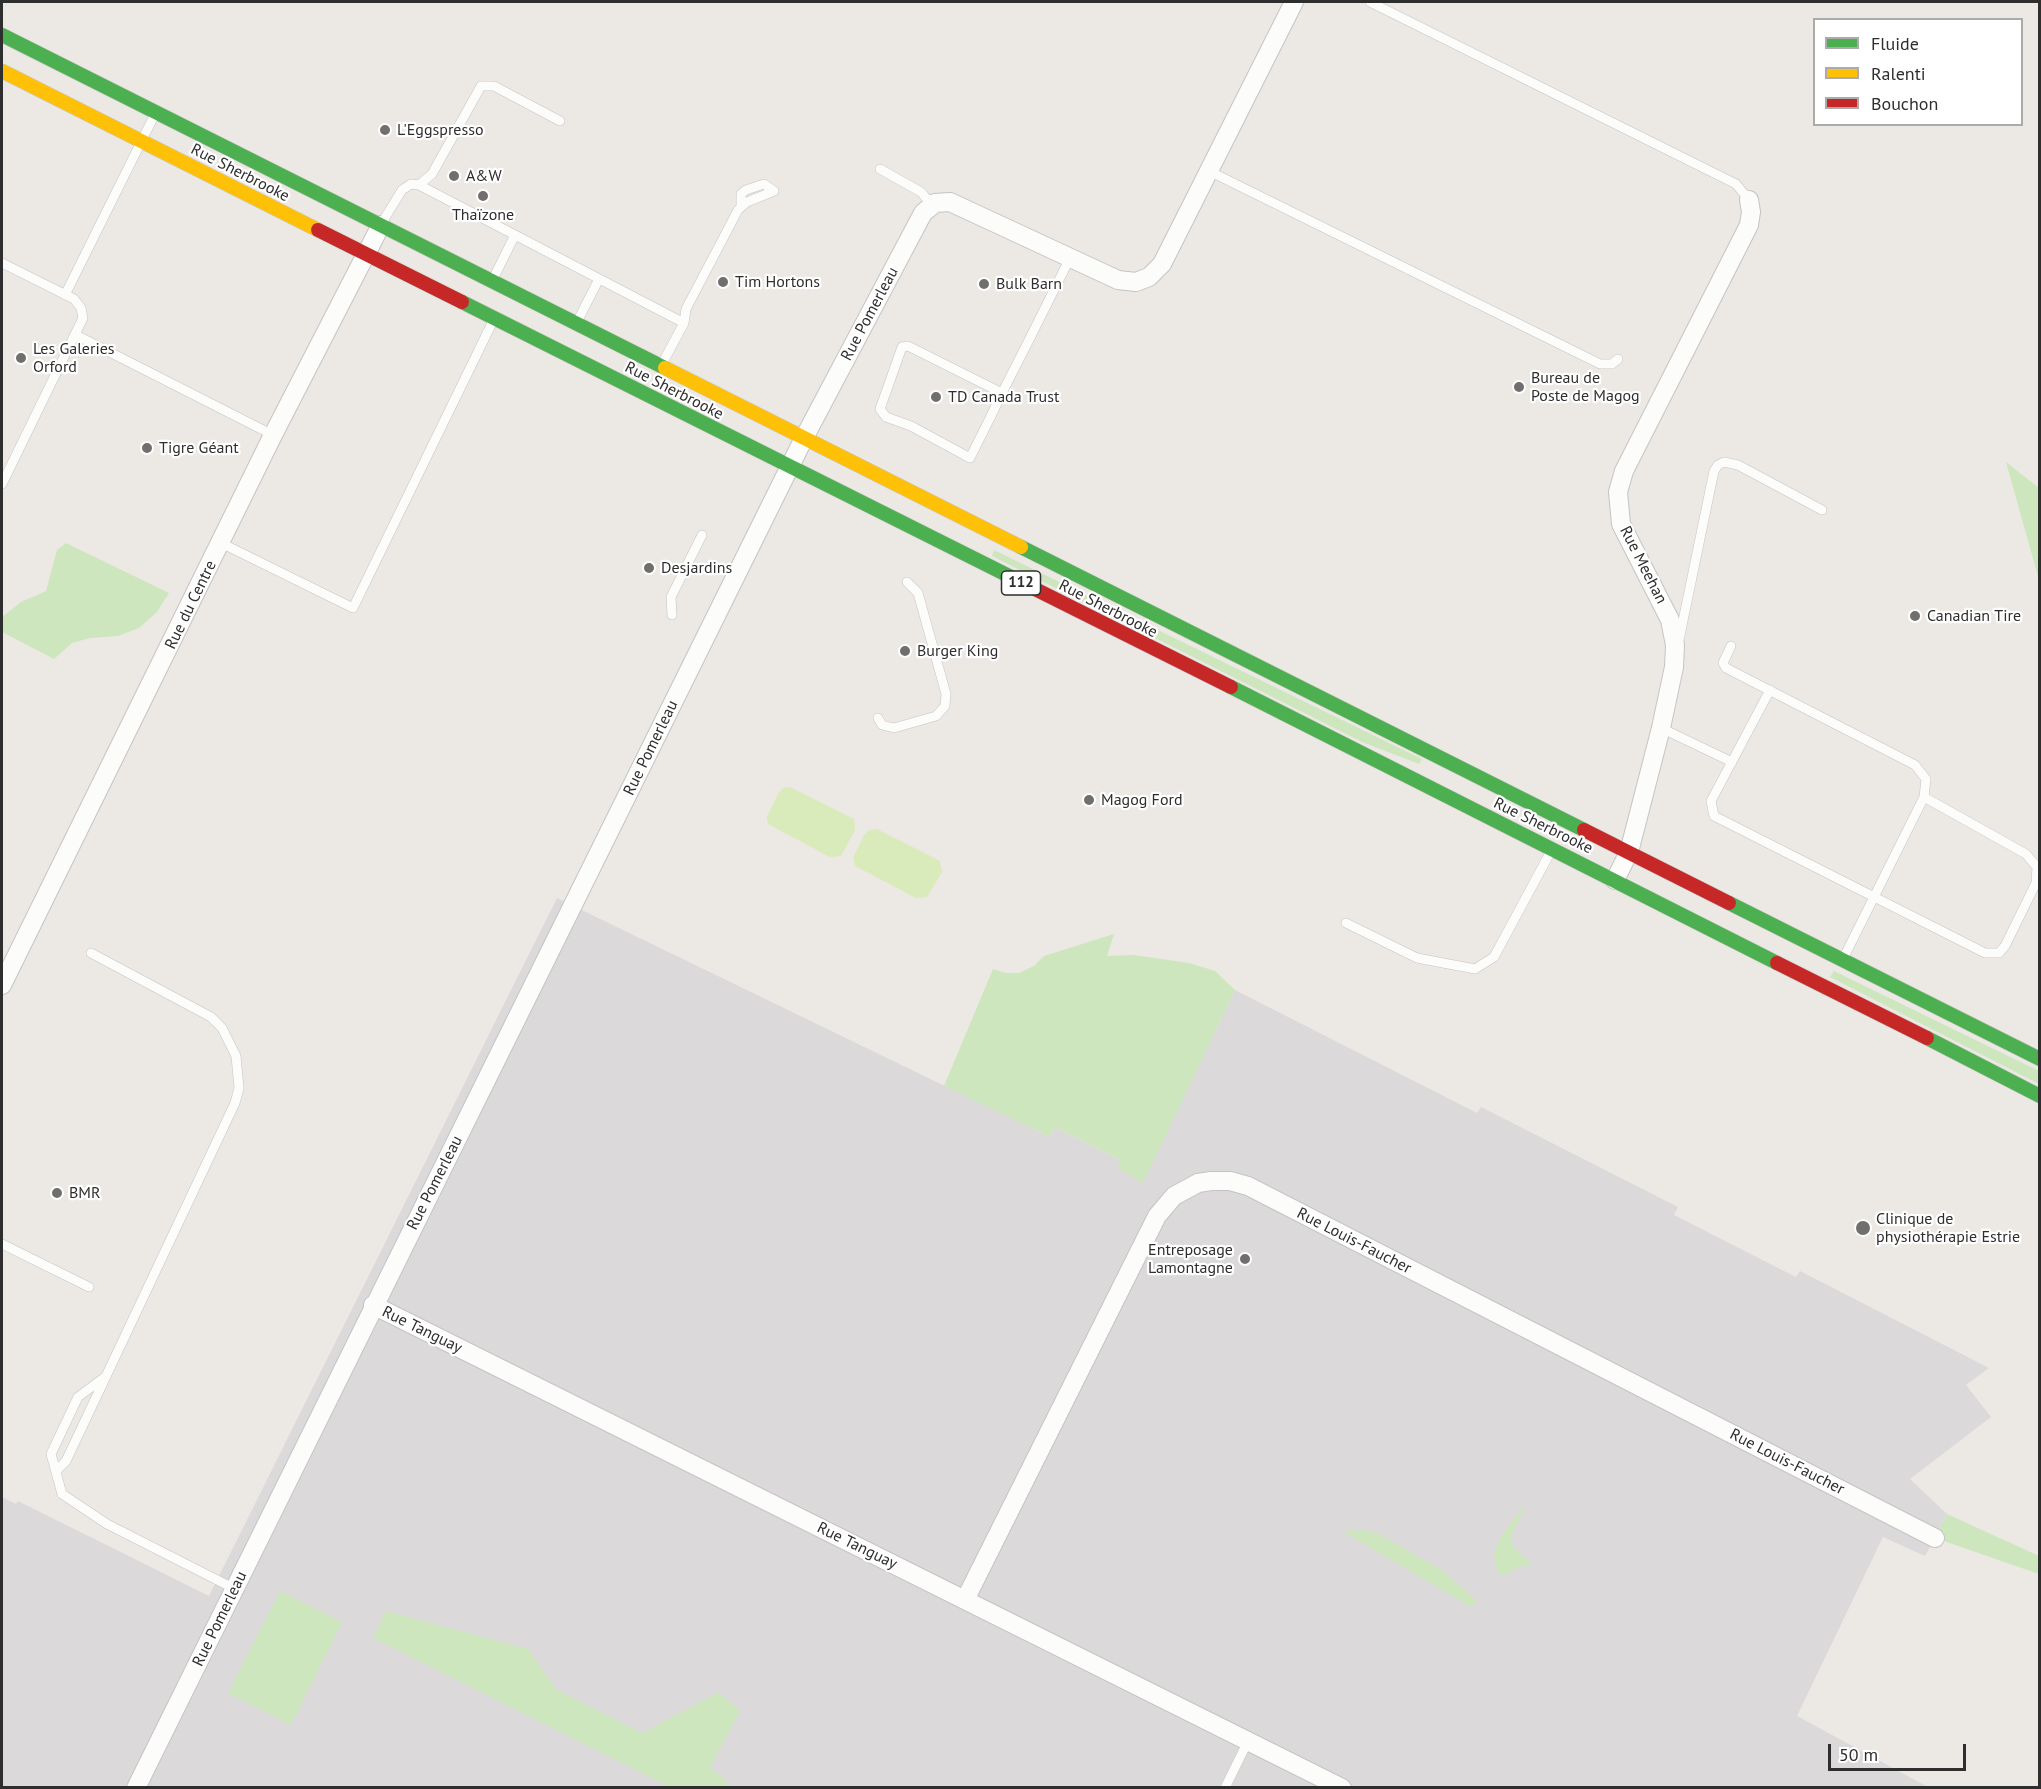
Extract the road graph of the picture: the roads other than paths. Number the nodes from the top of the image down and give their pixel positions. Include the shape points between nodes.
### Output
1 (1293, 2) edge
2 (1370, 2) edge
3 (2, 35) edge
4 (2, 71) edge
5 (156, 112) junction
6 (560, 121) dead end
7 (142, 141) junction
8 (880, 169) dead end
9 (1209, 171) junction
10 (419, 185) junction
11 (774, 192) dead end
12 (1749, 200) joint
13 (932, 205) junction
14 (381, 225) junction
15 (515, 236) junction
16 (365, 255) junction
17 (1070, 258) junction
18 (2, 263) edge
19 (600, 279) junction
20 (492, 281) junction
21 (65, 295) junction
22 (494, 319) junction
23 (577, 323) junction
24 (684, 323) junction
25 (76, 335) junction
26 (1618, 358) dead end
27 (661, 366) junction
28 (1002, 393) junction
29 (273, 435) junction
30 (804, 438) junction
31 (789, 468) junction
32 (2, 484) edge
33 (1821, 510) dead end
34 (702, 535) dead end
35 (221, 543) junction
36 (908, 582) dead end
37 (672, 615) dead end
38 (1731, 646) dead end
39 (1675, 657) junction
40 (1770, 690) junction
41 (878, 718) dead end
42 (1661, 728) junction
43 (1732, 762) junction
44 (1924, 797) junction
45 (1552, 848) junction
46 (1629, 852) junction
47 (1615, 880) junction
48 (1874, 897) junction
49 (1346, 923) dead end
50 (91, 953) dead end
51 (1843, 960) junction
52 (2, 985) edge
53 (2040, 1059) edge
54 (2040, 1096) edge
55 (2, 1244) edge
56 (89, 1287) dead end
57 (373, 1305) junction
58 (106, 1375) junction
59 (57, 1470) junction
60 (1935, 1538) dead end
61 (236, 1590) junction
62 (965, 1600) junction
63 (1248, 1741) junction
64 (136, 1788) edge
65 (1225, 1788) edge
66 (1342, 1788) edge

1 - 9 street
2 - 12 lane via 1730,182
3 - 5 main road, Rue Sherbrooke / 112
4 - 7 main road, Rue Sherbrooke / 112
5 - 7 lane
5 - 14 main road, Rue Sherbrooke / 112
6 - 10 lane via 494,86 481,86 432,174
7 - 16 main road, Rue Sherbrooke / 112
7 - 21 lane
8 - 13 lane via 921,192
9 - 17 street via 1162,264 1149,277 1136,282 1122,281
9 - 26 lane via 1600,364 1608,365
10 - 14 lane via 402,189
10 - 15 lane
11 - 24 lane via 741,206 686,309
12 - 39 street, Rue Meehan via 1749,225 1624,471 1618,492 1621,524 1670,620
13 - 17 street via 950,202
13 - 30 street, Rue Pomerleau via 923,213
14 - 16 street, Rue du Centre
14 - 20 main road, Rue Sherbrooke / 112
15 - 19 lane
15 - 20 lane
16 - 22 main road, Rue Sherbrooke / 112
16 - 29 street, Rue du Centre
17 - 28 lane
18 - 21 lane
19 - 23 lane
19 - 24 lane
20 - 23 main road, Rue Sherbrooke / 112
21 - 25 lane via 81,308 83,318
22 - 31 main road, Rue Sherbrooke / 112
22 - 35 lane via 353,608
23 - 27 main road, Rue Sherbrooke / 112
24 - 27 lane
25 - 29 lane
25 - 32 lane
27 - 30 main road, Rue Sherbrooke / 112
28 - 28 lane via 970,458 883,415 881,404 899,350 908,346
29 - 35 street, Rue du Centre
30 - 31 street, Rue Pomerleau
30 - 46 main road, Rue Sherbrooke / 112
31 - 45 main road, Rue Sherbrooke / 112
31 - 57 street, Rue Pomerleau
33 - 39 lane via 1731,462 1718,465
34 - 37 lane via 671,597
35 - 52 street, Rue du Centre
36 - 41 lane via 918,593 946,694 945,706 936,716 894,728 882,725
38 - 40 lane via 1724,666
39 - 42 street, Rue Meehan
40 - 43 lane
40 - 44 lane via 1915,765 1926,779
42 - 43 lane
42 - 46 street, Rue Meehan
43 - 48 lane via 1711,801 1714,816
44 - 48 lane
44 - 48 lane via 2026,854 2037,867 2036,883 2005,946 1994,955 1985,953
45 - 47 main road, Rue Sherbrooke / 112
45 - 49 lane via 1494,957 1482,967 1467,970 1417,958
46 - 47 street, Rue Meehan
46 - 51 main road, Rue Sherbrooke / 112
47 - 54 main road, Rue Sherbrooke / 112
48 - 51 lane
50 - 58 lane via 211,1017 230,1042 239,1072 236,1103
51 - 53 main road, Rue Sherbrooke / 112
55 - 56 lane
57 - 61 street, Rue Pomerleau
57 - 62 street, Rue Tanguay
58 - 59 lane via 66,1461
58 - 59 lane via 78,1397 51,1454
59 - 61 lane via 62,1494 78,1506
60 - 62 street, Rue Louis-Faucher via 1248,1186 1211,1181 1198,1183 1174,1196 1157,1216
61 - 64 street, Rue Pomerleau
62 - 63 street, Rue Tanguay
63 - 65 lane
63 - 66 street, Rue Tanguay

